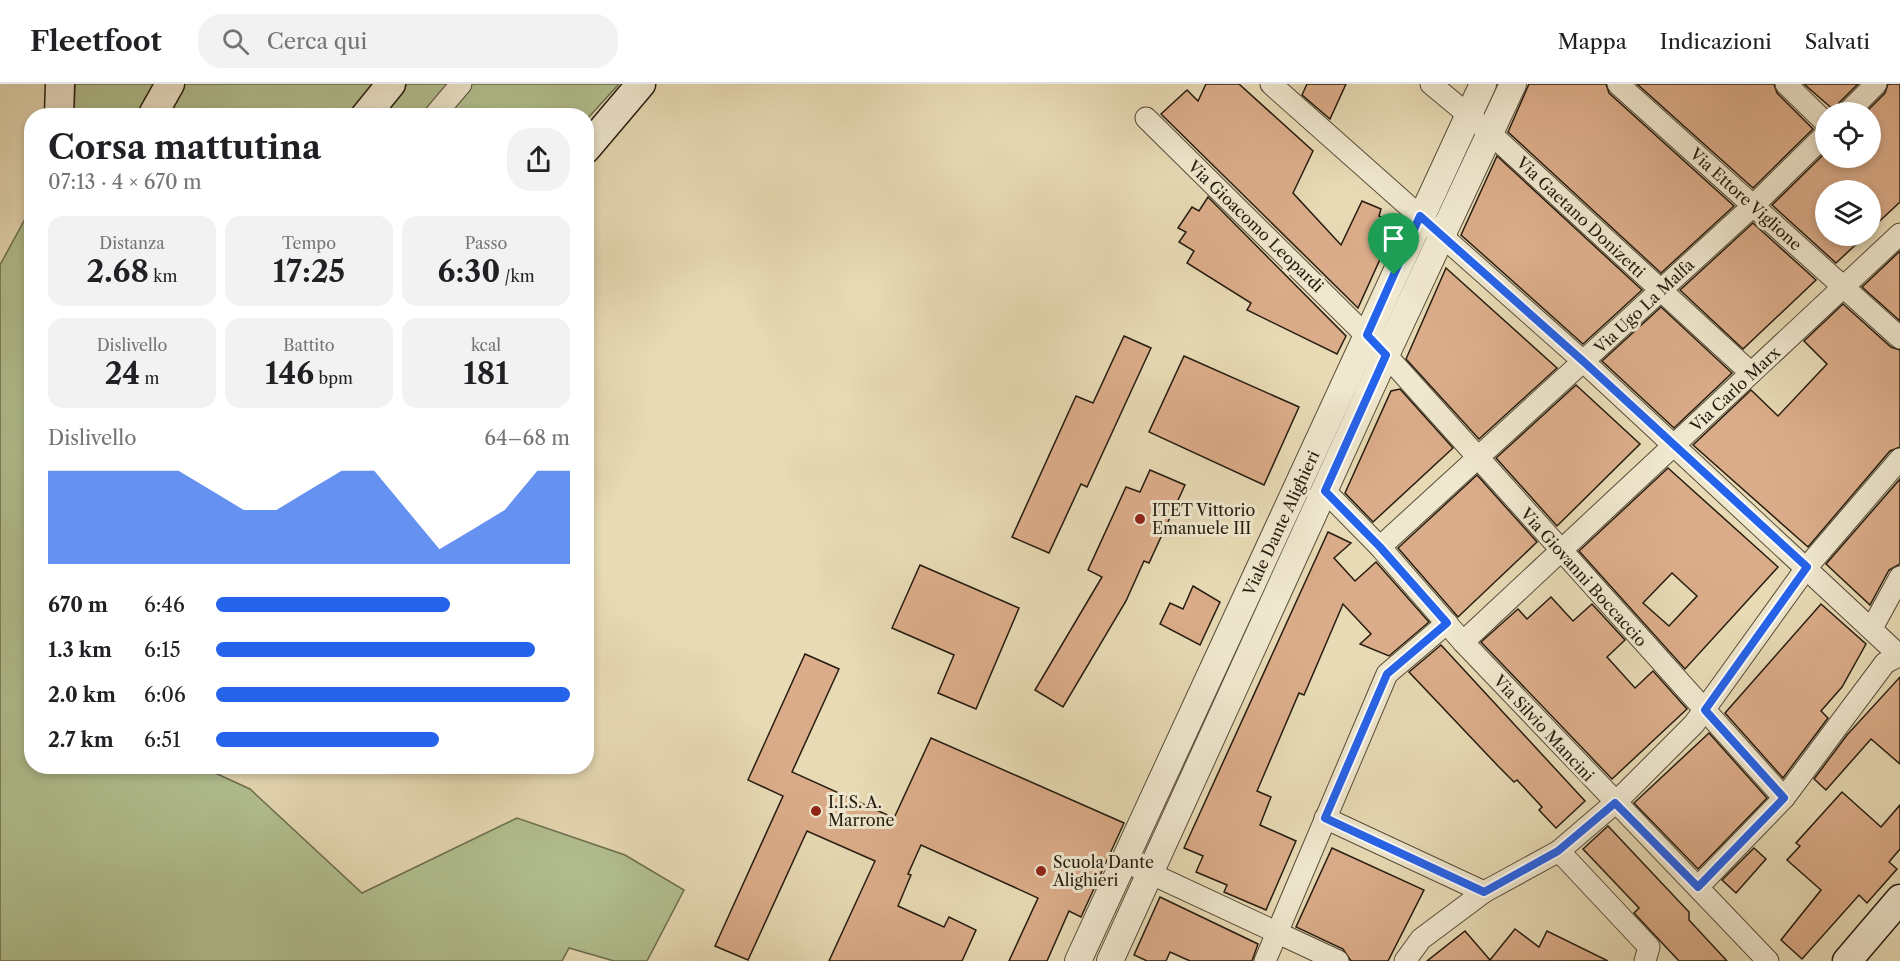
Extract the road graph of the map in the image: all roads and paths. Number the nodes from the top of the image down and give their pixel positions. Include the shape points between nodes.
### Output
1 (60, 84) edge
2 (170, 84) edge
3 (391, 84) edge
4 (461, 84) edge
5 (641, 84) edge
6 (1271, 84) edge
7 (1431, 84) edge
8 (1483, 84) edge
9 (1513, 84) edge
10 (1618, 84) edge
11 (1786, 84) edge
12 (1876, 84) edge
13 (1858, 102) edge
14 (59, 108) edge
15 (156, 108) edge
16 (372, 108) edge
17 (441, 108) edge
18 (1815, 112) edge
19 (1468, 117) junction
20 (1146, 118) dead end
21 (1490, 133) junction
22 (594, 140) edge
23 (1815, 145) edge
24 (1754, 206) junction
25 (1420, 216) junction
26 (1900, 234) edge
27 (1442, 236) junction
28 (1844, 286) junction
29 (1661, 290) junction
30 (1367, 335) junction
31 (1900, 338) edge
32 (1386, 355) junction
33 (1584, 362) junction
34 (1751, 374) junction
35 (1676, 445) junction
36 (1477, 459) junction
37 (1900, 459) edge
38 (1325, 491) junction
39 (1380, 547) junction
40 (1561, 553) junction
41 (1807, 567) junction
42 (1900, 577) edge
43 (1447, 623) junction
44 (1872, 628) junction
45 (1463, 642) junction
46 (1900, 656) edge
47 (1705, 710) junction
48 (1784, 798) junction
49 (1615, 803) junction
50 (1325, 818) junction
51 (1558, 851) junction
52 (1126, 862) junction
53 (1151, 873) junction
54 (1698, 887) junction
55 (1484, 892) junction
56 (1900, 899) edge
57 (1278, 931) junction
58 (1078, 961) edge
59 (1110, 961) edge
60 (1265, 961) edge
61 (1338, 961) edge
62 (1405, 961) edge
63 (1645, 961) edge
64 (1768, 961) edge
65 (1847, 961) edge

1 - 14 main road
2 - 15 main road
3 - 16 main road
4 - 17 street
5 - 22 main road
6 - 25 street
7 - 19 street, Via Gaetano Donizetti
8 - 19 street, Viale Dante Alighieri
9 - 21 street, Viale Dante Alighieri
10 - 24 street, Via Ettore Viglione
11 - 18 street
12 - 13 street
19 - 21 street, Via Gaetano Donizetti
19 - 25 street, Viale Dante Alighieri
20 - 30 street, Via Gioacomo Leopardi
21 - 27 street, Viale Dante Alighieri
21 - 29 street, Via Gaetano Donizetti
23 - 24 street, Via Ugo La Malfa
24 - 28 street, Via Ettore Viglione
24 - 29 street, Via Ugo La Malfa
25 - 27 street
25 - 30 street, Viale Dante Alighieri
26 - 28 street, Via Carlo Marx
27 - 32 street, Viale Dante Alighieri
27 - 33 street
28 - 31 street, Via Ettore Viglione
28 - 34 street, Via Carlo Marx
29 - 33 street, Via Ugo La Malfa
29 - 34 street, Via Gaetano Donizetti
30 - 32 street, Via Gioacomo Leopardi
30 - 52 street, Viale Dante Alighieri
32 - 36 street, Via Giovanni Boccaccio
32 - 38 street, Viale Dante Alighieri
33 - 35 street
33 - 36 street, Via Ugo La Malfa
34 - 35 street, Via Carlo Marx
35 - 40 street, Via Carlo Marx
35 - 41 street
36 - 39 street, Via Ugo La Malfa
36 - 40 street, Via Giovanni Boccaccio
37 - 41 street
38 - 39 street, Via Silvio Mancini
38 - 53 street, Viale Dante Alighieri
39 - 43 street, Via Silvio Mancini
40 - 45 street, Via Carlo Marx
40 - 47 street, Via Giovanni Boccaccio
41 - 44 street
41 - 47 street
42 - 44 street
43 - 45 street, Via Silvio Mancini
43 - 50 street via 1387,674
44 - 46 street
45 - 49 street, Via Silvio Mancini
46 - 48 street via 1885,663
47 - 48 street, Via Giovanni Boccaccio
47 - 49 street
48 - 54 street
49 - 51 street
49 - 54 street, Via Silvio Mancini
50 - 55 street
50 - 57 street
51 - 55 street
51 - 63 street via 1649,947
52 - 53 street
52 - 58 street, Viale Dante Alighieri
53 - 57 street
53 - 59 street, Viale Dante Alighieri
54 - 64 street, Via Silvio Mancini
55 - 62 street via 1420,939
56 - 65 main road
57 - 60 street
57 - 61 street

